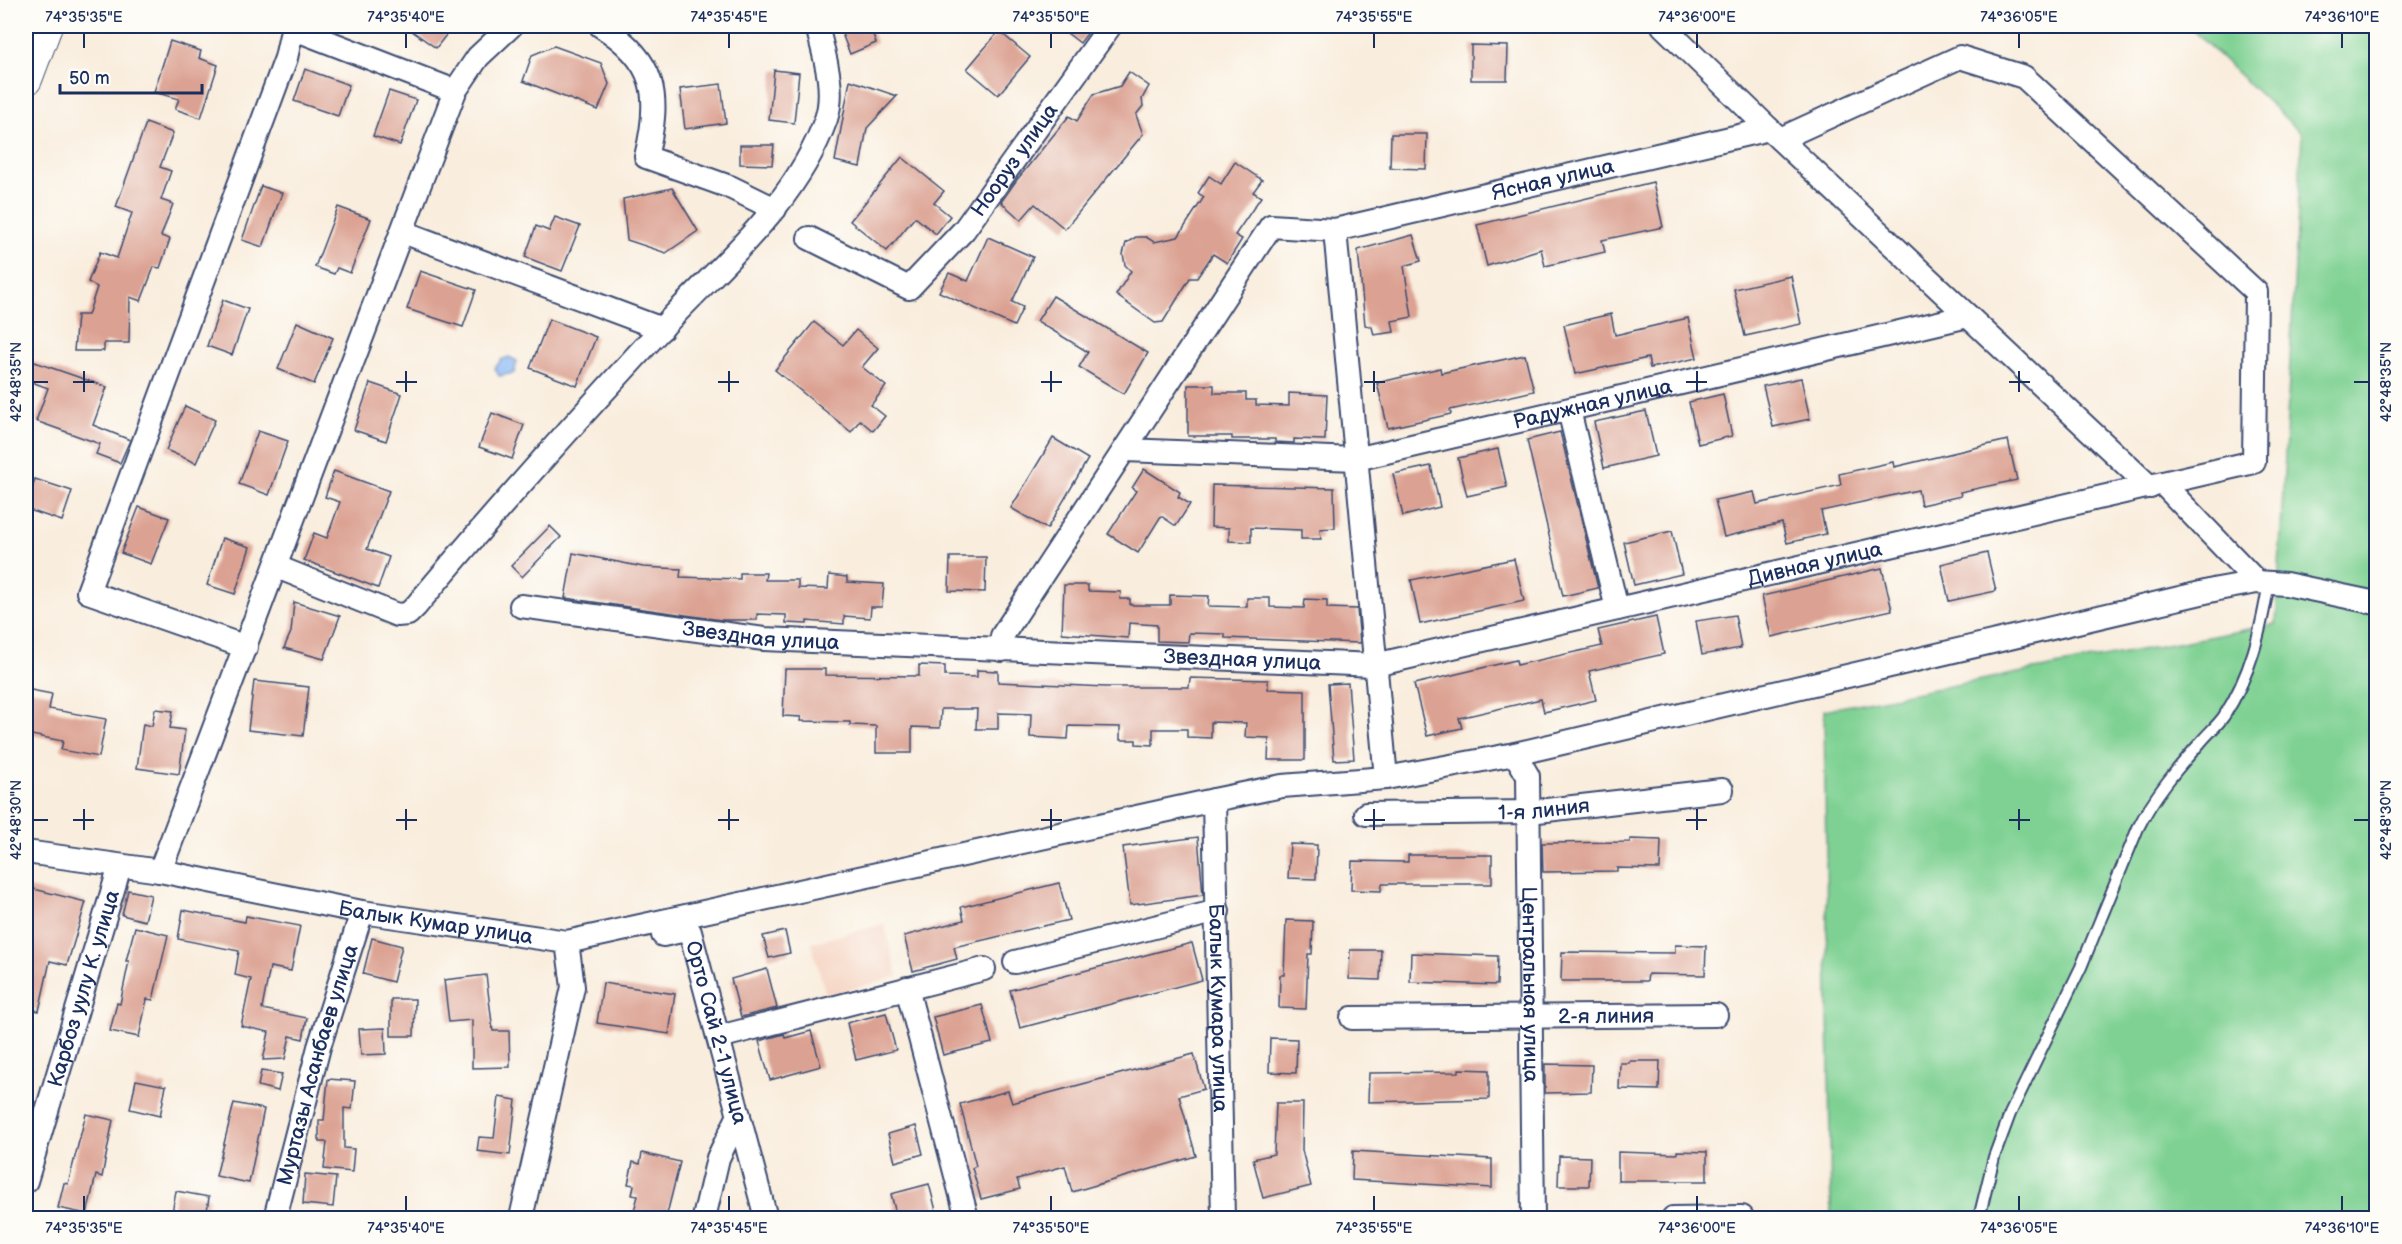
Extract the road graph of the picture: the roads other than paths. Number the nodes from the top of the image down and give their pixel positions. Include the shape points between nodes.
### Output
1 (46, 26) edge
2 (511, 26) edge
3 (601, 26) edge
4 (817, 26) edge
5 (1110, 26) edge
6 (1663, 26) edge
7 (292, 27) edge
8 (26, 79) edge
9 (455, 91) junction
10 (1775, 134) junction
11 (775, 209) junction
12 (1335, 230) junction
13 (403, 232) junction
14 (809, 238) dead end
15 (1968, 316) junction
16 (662, 329) junction
17 (1569, 410) junction
18 (1125, 450) junction
19 (1356, 459) junction
20 (2254, 462) joint
21 (2156, 485) junction
22 (277, 567) junction
23 (2263, 582) junction
24 (2376, 603) edge
25 (521, 606) dead end
26 (1617, 609) junction
27 (246, 647) junction
28 (1002, 650) junction
29 (1375, 665) junction
30 (1515, 754) junction
31 (1386, 778) junction
32 (1722, 790) dead end
33 (1214, 800) junction
34 (1529, 812) junction
35 (1366, 814) dead end
36 (26, 852) edge
37 (120, 866) junction
38 (160, 871) junction
39 (1218, 911) junction
40 (362, 912) junction
41 (568, 950) junction
42 (1015, 962) dead end
43 (984, 969) dead end
44 (907, 988) junction
45 (1716, 1015) dead end
46 (1530, 1016) junction
47 (1352, 1018) dead end
48 (718, 1037) junction
49 (739, 1115) junction
50 (30, 1150) edge
51 (26, 1181) edge
52 (1742, 1217) edge
53 (275, 1218) edge
54 (521, 1218) edge
55 (704, 1218) edge
56 (766, 1218) edge
57 (967, 1218) edge
58 (1223, 1218) edge
59 (1533, 1218) edge
60 (1673, 1218) edge
61 (1979, 1218) edge

1 - 8 main road
2 - 9 street via 478,57
3 - 11 street via 627,44 646,67 654,92 654,122 646,157 730,187
4 - 11 street via 831,92 827,116 814,150
5 - 14 street, Нооруз улица via 964,230 909,288
6 - 10 street
7 - 9 street
7 - 27 street via 286,58 88,592
9 - 13 street
10 - 12 street, Ясная улица
10 - 15 street
10 - 20 street, Ясная улица via 1960,57 2024,77 2256,292
11 - 16 street
12 - 18 street via 1271,226
12 - 19 street
13 - 16 street
13 - 22 street
15 - 17 street, Радужная улица
15 - 21 street
16 - 22 street via 408,614 397,615
17 - 19 street, Радужная улица
17 - 26 street
18 - 19 street
18 - 28 street via 1002,636
19 - 29 street
20 - 21 street, Дивная улица
21 - 23 street
21 - 26 street, Дивная улица
22 - 27 street
23 - 24 street
23 - 30 street
23 - 61 lane via 2254,655 2240,689 2223,718 2172,775 2138,828 2081,967 2010,1114 1994,1157
25 - 28 street, Звездная улица via 764,639
26 - 29 street, Дивная улица
27 - 38 street
28 - 29 street, Звездная улица
29 - 31 street
30 - 31 street
30 - 34 street, Центральная улица via 1528,776
31 - 33 street via 1282,786
32 - 34 street, 1-я линия
33 - 39 street, Балык Кумара улица
33 - 41 street
34 - 35 street, 1-я линия
34 - 46 street, Центральная улица
36 - 37 street, Балык Кумар улица
37 - 38 street, Балык Кумар улица
37 - 50 street, Карбоз уулу К. улица
38 - 40 street, Балык Кумар улица
39 - 42 street
39 - 58 street, Балык Кумара улица
40 - 41 street, Балык Кумар улица
40 - 53 street, Муртазы Асанбаев улица via 319,1047
41 - 48 street, Орто Сай 2-1 улица via 688,930
41 - 54 street via 573,987
43 - 44 street
44 - 48 street
44 - 57 street
45 - 46 street, 2-я линия
46 - 47 street, 2-я линия
46 - 59 street, Центральная улица
48 - 49 street, Орто Сай 2-1 улица
49 - 55 street via 718,1158
49 - 56 street, Орто Сай 2-1 улица
50 - 51 street, Карбоз уулу К. улица
52 - 60 street

